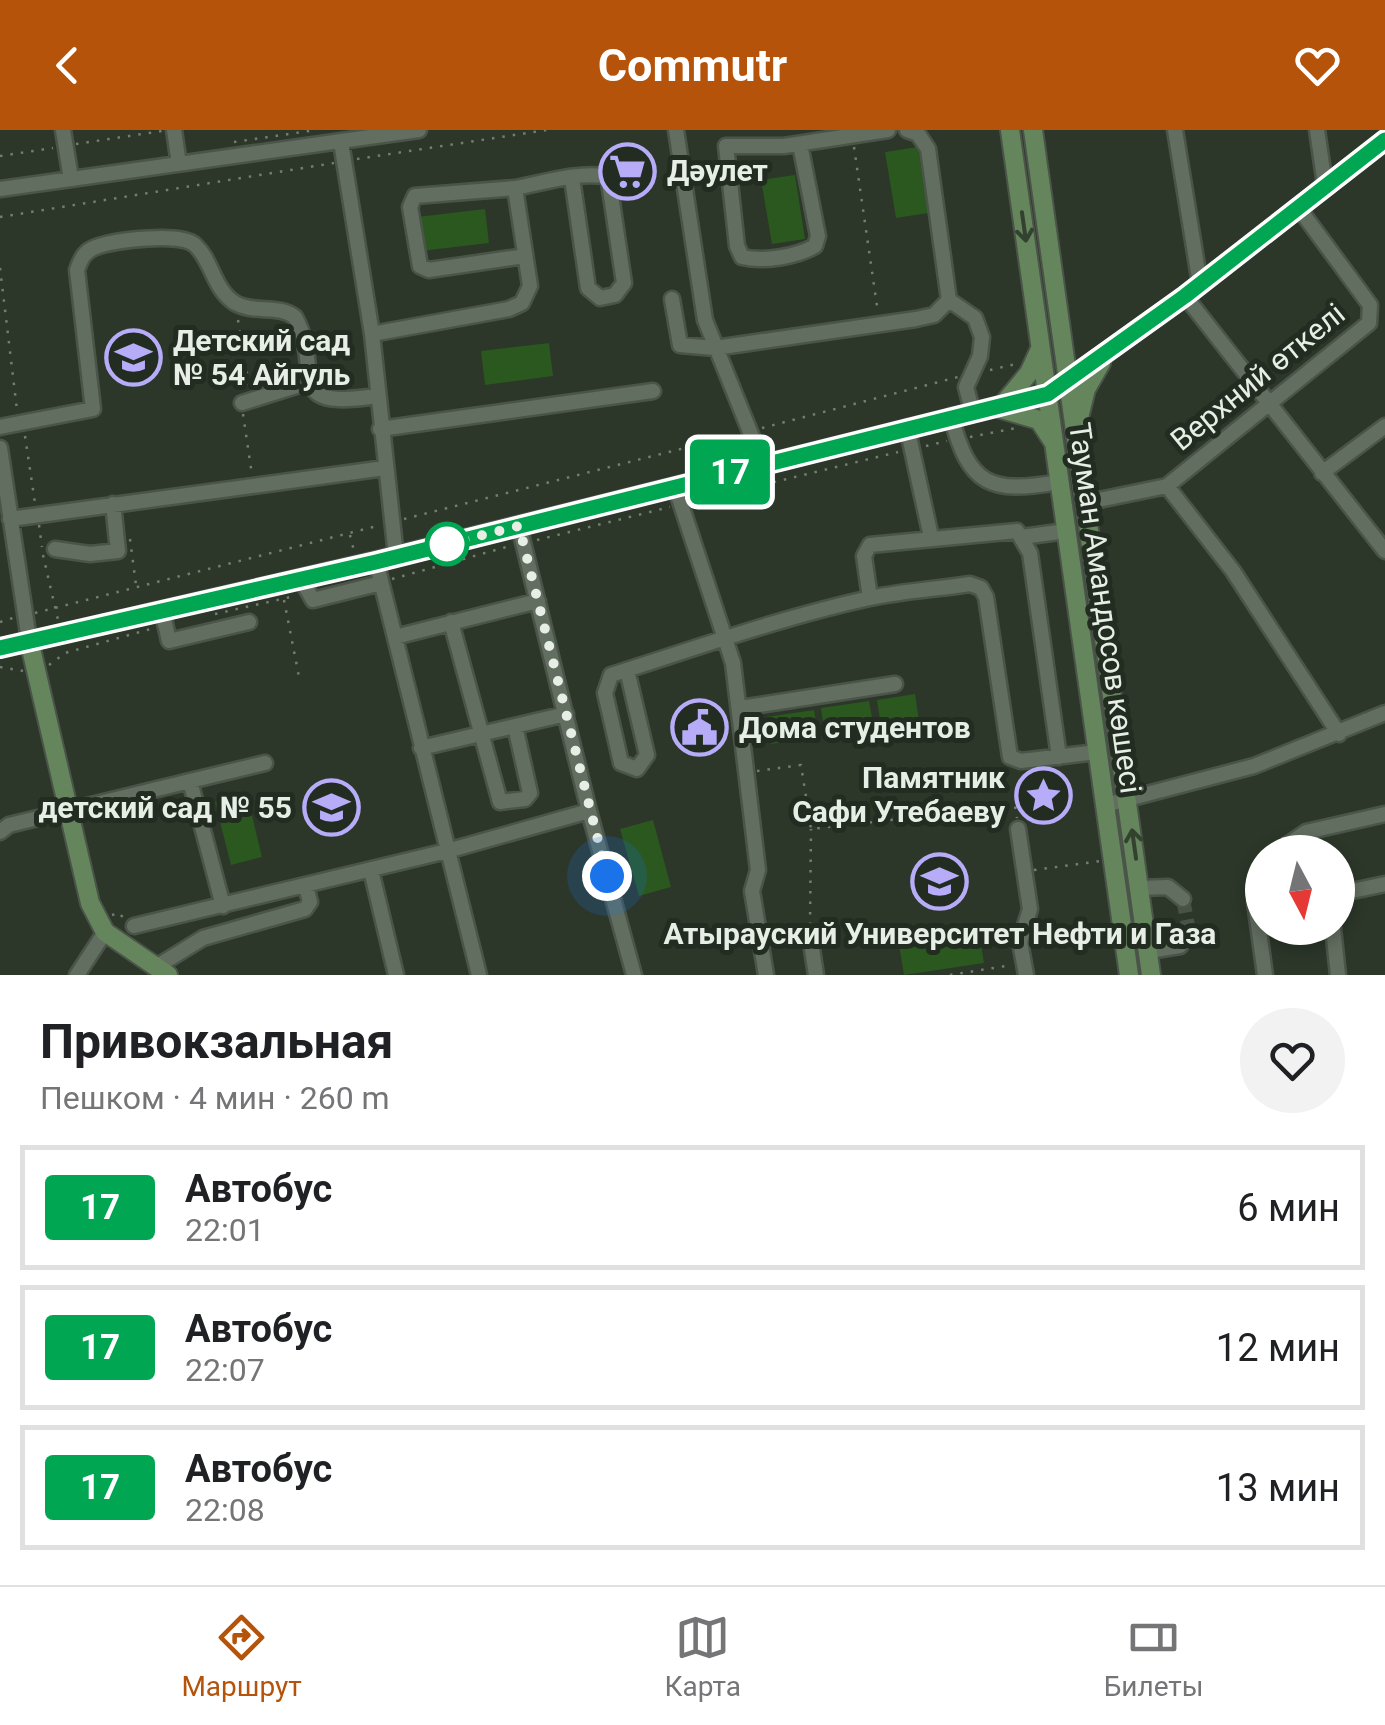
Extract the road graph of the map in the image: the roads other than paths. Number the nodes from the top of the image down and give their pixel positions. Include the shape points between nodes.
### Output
1 (171, 130) edge
2 (418, 130) edge
3 (676, 130) edge
4 (888, 130) edge
5 (907, 130) edge
6 (1010, 130) edge
7 (1033, 130) edge
8 (1175, 130) edge
9 (1317, 130) edge
10 (65, 138) edge
11 (1385, 140) edge
12 (342, 142) junction
13 (800, 144) junction
14 (179, 164) junction
15 (572, 178) junction
16 (70, 179) junction
17 (1324, 186) junction
18 (515, 188) junction
19 (0, 189) edge
20 (1298, 207) junction
21 (525, 256) junction
22 (1192, 290) junction
23 (672, 299) dead end
24 (949, 300) junction
25 (372, 334) junction
26 (1063, 342) junction
27 (1040, 347) junction
28 (715, 348) junction
29 (1101, 358) junction
30 (1068, 381) junction
31 (308, 382) junction
32 (652, 390) dead end
33 (1048, 394) junction
34 (376, 396) junction
35 (246, 400) road end
36 (1005, 402) junction
37 (1268, 403) junction
38 (978, 409) junction
39 (951, 416) junction
40 (907, 426) junction
41 (1385, 426) edge
42 (0, 427) edge
43 (380, 428) junction
44 (1075, 434) junction
45 (1054, 446) junction
46 (0, 448) edge
47 (763, 464) junction
48 (385, 468) junction
49 (1322, 474) junction
50 (1059, 482) junction
51 (1167, 486) junction
52 (678, 495) junction
53 (1084, 503) junction
54 (113, 504) junction
55 (7, 525) edge
56 (1066, 531) junction
57 (521, 534) junction
58 (931, 537) junction
59 (1022, 537) junction
60 (55, 549) dead end
61 (1385, 552) edge
62 (396, 556) junction
63 (376, 562) junction
64 (301, 579) junction
65 (381, 583) junction
66 (870, 598) junction
67 (538, 600) junction
68 (162, 610) junction
69 (249, 622) dead end
70 (451, 622) junction
71 (394, 637) junction
72 (726, 639) junction
73 (29, 640) junction
74 (3, 657) edge
75 (628, 670) junction
76 (895, 684) dead end
77 (740, 708) junction
78 (1385, 713) edge
79 (566, 714) junction
80 (515, 726) junction
81 (480, 734) junction
82 (1340, 734) junction
83 (422, 748) junction
84 (1097, 752) junction
85 (1059, 757) junction
86 (265, 763) dead end
87 (190, 781) junction
88 (1128, 800) junction
89 (1105, 805) junction
90 (66, 811) junction
91 (589, 811) junction
92 (1385, 814) edge
93 (1018, 829) road end
94 (0, 832) edge
95 (1302, 835) edge
96 (447, 851) junction
97 (371, 870) junction
98 (1385, 884) edge
99 (306, 886) junction
100 (1140, 888) junction
101 (1355, 890) edge
102 (1184, 899) dead end
103 (223, 906) junction
104 (128, 922) road end
105 (108, 924) junction
106 (1189, 930) dead end
107 (810, 936) road end
108 (1261, 945) edge
109 (1335, 945) edge
110 (1149, 951) junction
111 (1025, 969) edge
112 (162, 971) edge
113 (1142, 974) edge
114 (78, 975) edge
115 (396, 975) edge
116 (479, 975) edge
117 (634, 975) edge
118 (766, 975) edge
119 (816, 975) edge
120 (1265, 975) edge
121 (1338, 975) edge

1 - 14 street
2 - 12 street
3 - 28 street
4 - 13 street
5 - 24 street via 928,149
6 -> 27 main road, Тауман Амандосов көшесі
7 - 26 main road, Тауман Амандосов көшесі
8 - 22 street
9 - 17 street
10 - 16 street
11 - 17 main road
12 - 14 street
12 - 25 street
13 - 13 street via 726,146 742,257 815,246
14 - 16 street
15 - 15 street via 594,174 609,182 624,283 615,295 600,298 588,288
15 - 18 street
16 - 19 street
17 - 20 main road
18 - 21 street
18 - 21 street via 415,196 410,207 416,257 429,270
20 - 22 main road
20 - 37 street, Верхний өткелі via 1371,314 1369,323
21 - 25 street via 530,286 522,303
22 - 29 main road
22 - 37 street
23 - 28 street via 680,345
24 - 28 street via 934,315
24 - 38 street via 975,318 982,336 966,386
25 - 34 street
26 - 29 main road via 1072,356
26 - 30 main road, Тауман Амандосов көшесі
27 - 33 main road, Тауман Амандосов көшесі
27 - 36 main road via 1030,373
28 - 47 street
29 - 30 main road
29 - 44 main road
30 - 33 main road
30 - 44 main road, Тауман Амандосов көшесі
31 - 34 street via 332,402
31 - 35 street
31 - 42 street via 295,317 235,302 191,242 178,236 96,247 77,270 93,409
32 - 43 street
33 - 36 main road
33 - 45 main road, Тауман Амандосов көшесі
34 - 43 street
36 - 38 main road
37 - 49 street
37 - 51 street, Верхний өткелі
38 - 39 main road
38 - 45 main road via 1035,418
39 - 40 main road
39 - 50 street via 972,471 986,482 1018,490
40 - 47 main road
40 - 58 street
41 - 49 street
43 - 48 street
44 - 53 main road, Тауман Амандосов көшесі
45 - 50 main road, Тауман Амандосов көшесі
46 - 55 street
47 - 52 main road
48 - 54 street
48 - 62 street
49 - 61 street
50 - 56 main road, Тауман Амандосов көшесі
51 - 53 street
51 - 82 street via 1233,571
52 - 57 main road
52 - 72 street
53 - 88 main road, Тауман Амандосов көшесі
54 - 55 street
54 - 60 street via 118,551
55 - 73 street
56 - 59 street
56 - 84 main road, Тауман Амандосов көшесі
57 - 62 main road
57 - 67 street
58 - 59 street via 1007,529
58 - 66 street via 865,549
59 - 85 street via 1030,553
62 - 63 main road
63 - 64 main road
63 - 65 street
64 - 65 street via 313,600
64 - 68 main road
65 - 71 street
66 - 72 street
66 - 85 street via 981,588 1010,757
67 - 70 street
67 - 79 street
68 - 69 street via 169,641
68 - 73 main road
70 - 71 street
70 - 81 street
71 - 83 street
72 - 75 street
72 - 77 street
73 - 74 main road
73 - 90 main road
75 - 75 street via 648,755 637,769 621,763 605,692 611,676
76 - 77 street
77 - 118 street via 758,870 752,891
78 - 82 street
79 - 80 street
79 - 91 street
80 - 81 street
80 - 81 street via 530,793 525,798 498,799
81 - 83 street
82 - 88 street
83 - 96 street
84 - 85 street
84 - 89 main road, Тауман Амандосов көшесі
86 - 87 street
87 - 90 street
87 - 103 street
88 - 89 street
100 -> 88 main road, Тауман Амандосов көшесі
89 - 113 main road, Тауман Амандосов көшесі
90 - 94 street
90 - 105 main road via 90,903
91 - 96 street
91 - 117 street
92 - 95 street
93 - 111 street via 1030,909 1020,942
96 - 97 street
96 - 116 street
97 - 99 street
97 - 115 street
98 - 101 street
99 - 103 street
99 - 112 street via 305,909 203,938
100 - 102 street via 1168,886
100 - 110 main road, Тауман Амандосов көшесі
103 - 104 street
105 - 112 main road
105 - 114 street
106 - 110 street via 1180,946
107 - 119 street
108 - 120 street
109 - 121 street
110 - 113 main road, Тауман Амандосов көшесі

